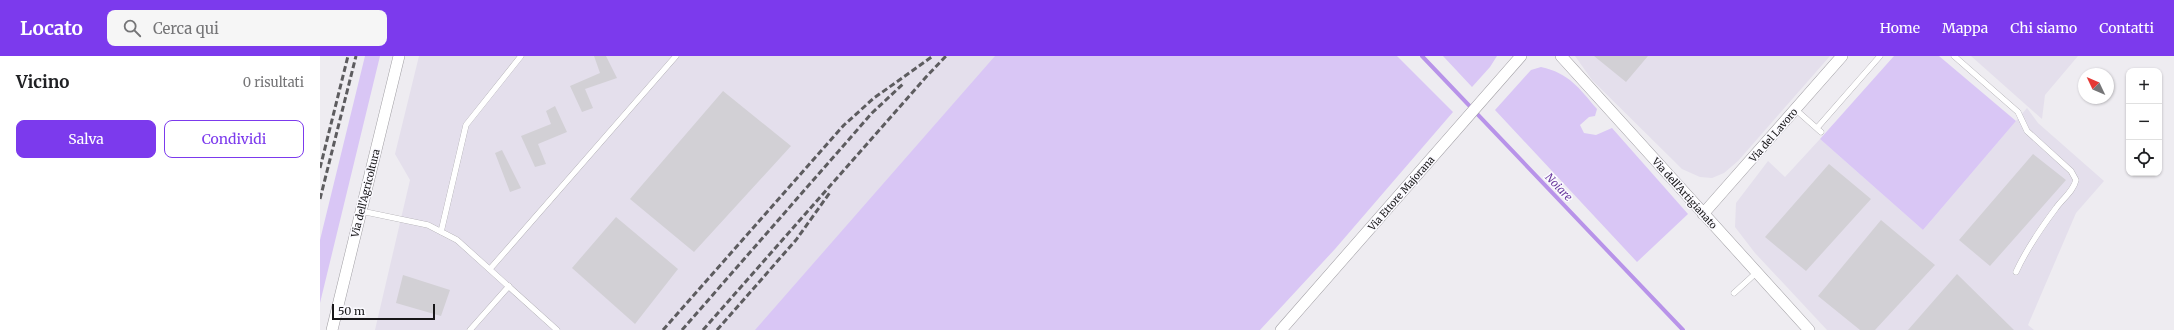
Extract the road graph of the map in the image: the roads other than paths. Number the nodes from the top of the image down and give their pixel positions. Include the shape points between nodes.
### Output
1 (399, 56) edge
2 (521, 56) edge
3 (676, 56) edge
4 (1521, 56) edge
5 (1561, 56) edge
6 (1842, 56) edge
7 (1880, 56) edge
8 (1954, 56) edge
9 (1795, 109) junction
10 (361, 211) junction
11 (1703, 214) junction
12 (441, 232) junction
13 (490, 269) junction
14 (2016, 272) dead end
15 (1756, 273) junction
16 (509, 286) junction
17 (1734, 293) dead end
18 (332, 330) edge
19 (470, 330) edge
20 (557, 330) edge
21 (1281, 330) edge
22 (1809, 330) edge

1 - 10 street, Via dell'Agricoltura
2 - 12 lane via 466,125
3 - 13 lane
4 - 21 street, Via Ettore Majorana
5 - 11 street, Via dell'Artigianato
6 - 9 street, Via del Lavoro
7 - 9 lane via 1819,130
8 - 14 lane via 2018,112 2027,131 2071,171 2076,180 2074,188 2058,205 2027,249
9 - 11 street, Via del Lavoro
10 - 12 lane via 428,225
10 - 18 street, Via dell'Agricoltura
11 - 15 street, Via dell'Artigianato
12 - 13 lane via 457,240
13 - 16 lane
15 - 17 lane
15 - 22 street, Via dell'Artigianato
16 - 19 lane
16 - 20 lane

